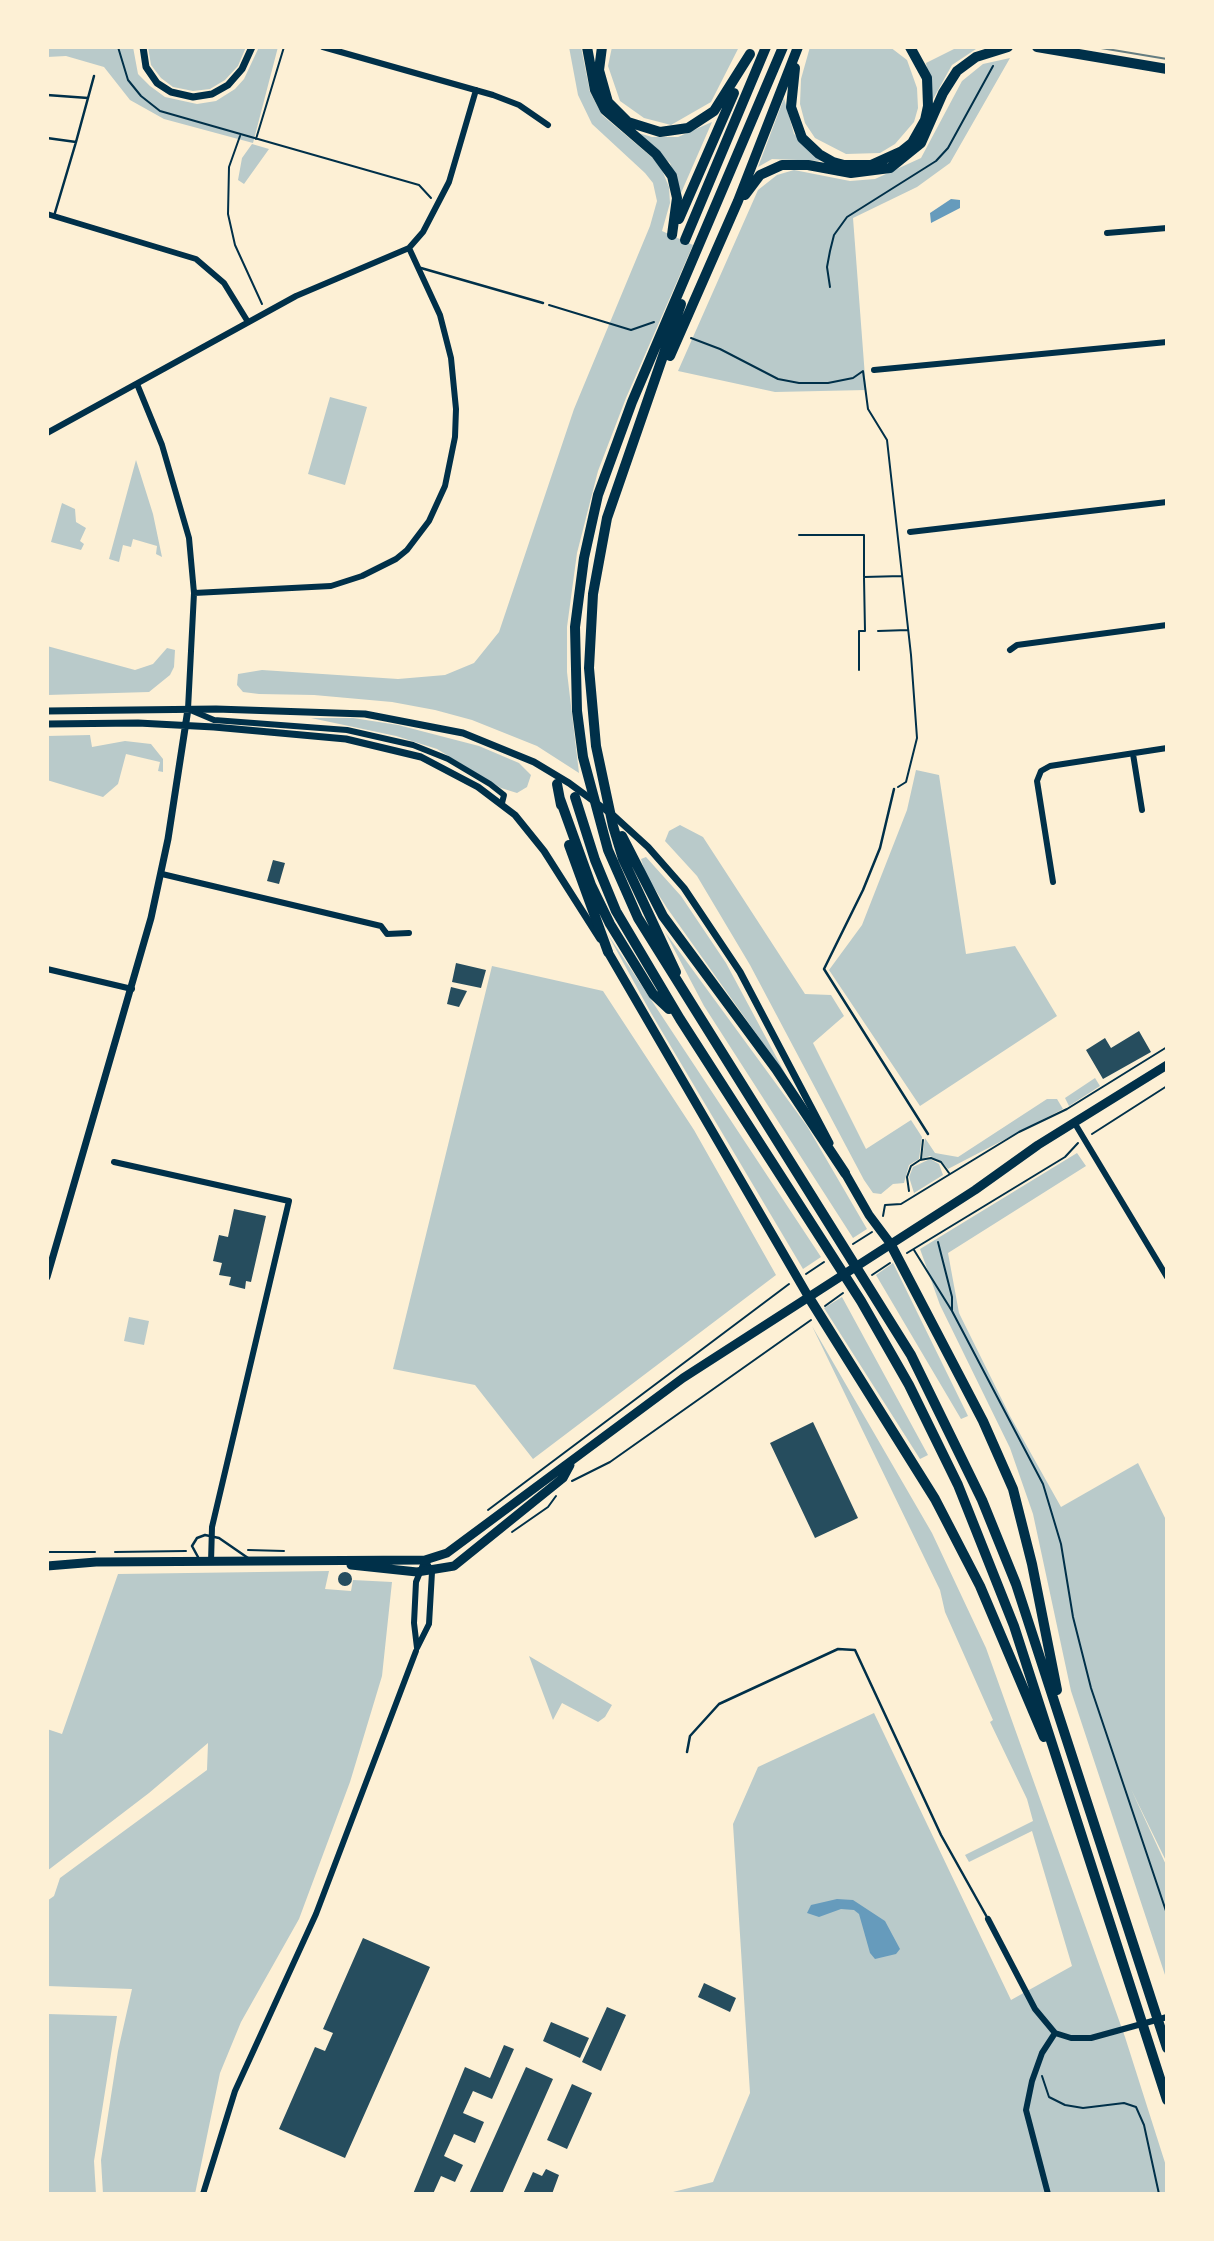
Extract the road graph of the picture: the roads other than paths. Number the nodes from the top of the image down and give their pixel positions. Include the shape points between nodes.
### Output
1 (143, 47) edge
2 (252, 47) edge
3 (323, 47) edge
4 (587, 47) edge
5 (602, 47) edge
6 (765, 47) edge
7 (783, 47) edge
8 (800, 47) edge
9 (909, 47) edge
10 (1008, 47) edge
11 (1037, 47) edge
12 (752, 51) edge
13 (1167, 69) edge
14 (94, 76) dead end
15 (476, 90) junction
16 (47, 95) edge
17 (88, 98) junction
18 (548, 125) dead end
19 (47, 138) edge
20 (76, 142) junction
21 (738, 201) junction
22 (51, 215) edge
23 (1167, 228) edge
24 (1107, 233) dead end
25 (685, 240) dead end
26 (409, 248) junction
27 (421, 268) junction
28 (687, 276) junction
29 (543, 303) road end
30 (248, 323) junction
31 (1167, 342) edge
32 (874, 370) dead end
33 (137, 384) junction
34 (638, 425) junction
35 (47, 433) edge
36 (1167, 502) edge
37 (909, 532) dead end
38 (194, 593) junction
39 (1167, 625) edge
40 (1010, 649) dead end
41 (188, 709) junction
42 (47, 711) edge
43 (47, 724) edge
44 (186, 725) junction
45 (1167, 748) edge
46 (1133, 754) junction
47 (603, 780) junction
48 (557, 784) dead end
49 (894, 789) road end
50 (575, 796) dead end
51 (560, 799) junction
52 (502, 803) junction
53 (1142, 810) dead end
54 (162, 874) junction
55 (1053, 882) dead end
56 (409, 933) dead end
57 (608, 952) junction
58 (47, 969) edge
59 (132, 989) junction
60 (687, 1001) junction
61 (680, 1019) junction
62 (1167, 1065) edge
63 (1074, 1122) junction
64 (928, 1134) road end
65 (114, 1162) dead end
66 (845, 1173) junction
67 (886, 1245) junction
68 (47, 1277) edge
69 (1167, 1277) edge
70 (813, 1293) junction
71 (573, 1461) junction
72 (212, 1535) junction
73 (425, 1560) junction
74 (254, 1561) junction
75 (208, 1562) junction
76 (339, 1562) junction
77 (47, 1566) edge
78 (417, 1572) junction
79 (432, 1572) junction
80 (416, 1650) junction
81 (1062, 1724) junction
82 (687, 1752) dead end
83 (1057, 1760) junction
84 (988, 1919) joint
85 (1167, 2017) edge
86 (1055, 2033) junction
87 (1167, 2048) edge
88 (1167, 2100) edge
89 (203, 2194) edge
90 (1048, 2194) edge

1 - 2 street via 146,67 157,83 193,97 228,85
3 - 15 street
4 - 12 highway via 595,90 605,110 656,153 672,176 677,198 672,235
5 - 12 highway via 600,80 614,110 640,128 660,132 688,128 714,111
6 - 25 highway
7 - 28 highway
8 - 9 highway via 790,95 799,131 825,158 860,166 902,152 925,120 927,78
8 - 21 highway
10 - 21 highway via 976,57 957,71 927,134 903,160 866,173 799,164 775,166 760,175
11 - 13 main road
14 - 17 lane
15 - 18 street via 519,105
15 - 26 street via 457,160 438,206
16 - 17 lane
17 - 20 lane
19 - 20 lane
20 - 22 lane
21 - 34 highway
22 - 30 street via 196,259 224,283
23 - 24 street
26 - 27 street
26 - 30 street via 324,282
27 - 29 lane
27 - 38 street via 446,334 456,409 445,486 419,537 396,559 331,586
28 - 34 highway via 676,323
28 - 60 highway via 598,495 578,594 575,666 583,757 608,850 638,918
30 - 33 street
31 - 32 street
33 - 35 street
33 - 38 street via 180,500
34 - 47 highway via 607,518 593,594 591,707
36 - 37 street
38 - 41 street
39 - 40 street
41 - 42 street
41 - 44 street
41 - 52 street via 214,720 347,730 413,745 449,759 490,784 504,795
41 - 66 street via 314,710 387,717 463,733 522,757 601,805 648,847 714,930 786,1055
43 - 44 street
44 - 52 street via 346,739 390,748 444,767
44 - 54 street
45 - 46 street
46 - 53 street
46 - 55 street via 1041,771 1037,781
47 - 60 highway via 623,859
47 - 66 highway via 624,841 663,916 776,1069
48 - 51 highway
49 - 64 lane via 880,848 824,969
50 - 61 highway via 616,911
51 - 57 highway via 576,870
51 - 61 highway via 610,924 653,994
52 - 57 street via 544,850
54 - 56 street via 381,926 387,934
54 - 59 street
57 - 70 main road
58 - 59 street
59 - 68 street
60 - 81 highway via 869,1285 934,1398 1001,1548
61 - 83 highway via 861,1301 934,1434 995,1576
62 - 63 main road
63 - 67 main road
63 - 69 street
65 - 72 street via 289,1202
66 - 67 main road
67 - 70 main road
67 - 81 highway via 900,1257 1013,1489
70 - 71 main road via 683,1378
70 - 83 highway via 817,1313 954,1533 1035,1721
71 - 73 main road via 455,1549
71 - 79 main road via 563,1478 469,1555 454,1566
72 - 74 lane
72 - 75 street
72 - 75 lane via 197,1538 192,1550
73 - 76 main road
73 - 78 street
73 - 79 street
74 - 75 main road
74 - 76 main road
75 - 77 main road
76 - 78 main road
78 - 79 main road
78 - 80 street
79 - 80 street via 429,1625
80 - 89 street via 316,1914 235,2091
81 - 87 highway
82 - 84 lane via 690,1736 719,1704 838,1649 855,1650 941,1835
83 - 88 highway
84 - 86 street via 1035,2009
85 - 86 street via 1111,2034 1080,2038
86 - 90 street via 1028,2096 1027,2121

